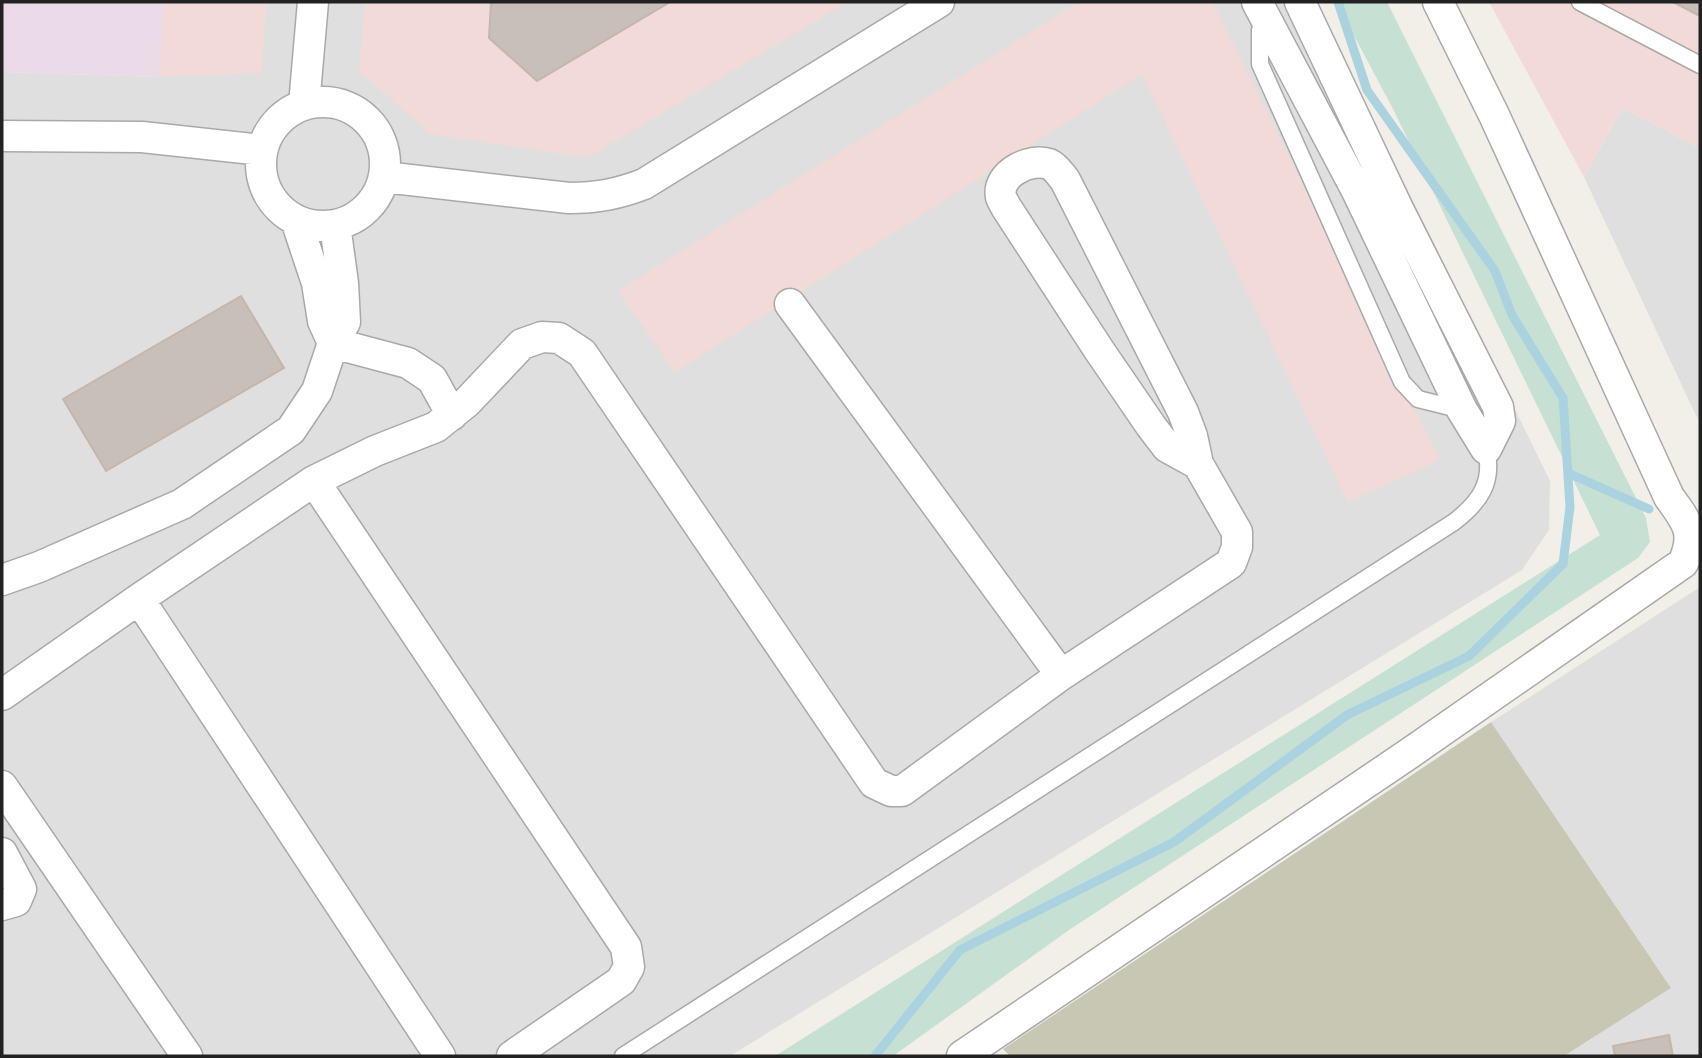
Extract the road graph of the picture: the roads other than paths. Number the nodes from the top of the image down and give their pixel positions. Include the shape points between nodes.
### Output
1 (313, 2) edge
2 (939, 2) edge
3 (1300, 2) edge
4 (1438, 2) edge
5 (1580, 2) edge
6 (1262, 10) edge
7 (1700, 65) edge
8 (303, 105) junction
9 (2, 136) edge
10 (262, 150) junction
11 (1382, 174) junction
12 (384, 177) junction
13 (1357, 191) junction
14 (296, 220) junction
15 (335, 225) junction
16 (790, 304) dead end
17 (333, 343) junction
18 (1462, 410) junction
19 (452, 415) junction
20 (1486, 449) junction
21 (1198, 464) junction
22 (314, 481) junction
23 (2, 580) edge
24 (139, 599) junction
25 (1061, 675) junction
26 (2, 695) edge
27 (2, 786) edge
28 (2, 853) edge
29 (2, 905) edge
30 (187, 1056) edge
31 (440, 1056) edge
32 (512, 1056) edge
33 (623, 1056) edge
34 (962, 1056) edge

1 - 8 street
2 - 12 street via 644,184 618,195 569,198
3 - 11 street
4 - 34 street via 1669,497 1690,532 1683,563
5 - 7 lane
6 - 13 street
6 - 18 lane via 1260,64 1402,382 1418,399
8 - 10 street via 270,130
8 - 12 street via 325,102 346,106 365,118 385,155
9 - 10 street via 142,137
10 - 14 street via 260,170 266,191 278,208
11 - 13 street
11 - 20 street via 1498,407 1500,421
12 - 15 street via 367,209
13 - 18 street
14 - 15 street via 315,226
14 - 17 street
15 - 17 street via 345,322
16 - 25 street
17 - 19 street via 408,363 432,379
17 - 23 street via 317,391 291,430 182,504
18 - 20 street
19 - 22 street via 436,427
19 - 25 street via 522,344 542,337 559,338 582,353 874,783 883,789 902,791
20 - 33 lane via 1489,461 1481,497 1454,522
21 - 21 street via 1183,412 1065,180 1052,165 1041,162 1006,177 1001,196 1006,207 1099,350 1167,447
21 - 25 street via 1237,532 1231,563
22 - 24 street
22 - 32 street via 626,947 629,967 621,981
24 - 26 street
24 - 31 street
27 - 30 street
28 - 29 street via 21,889 16,901

